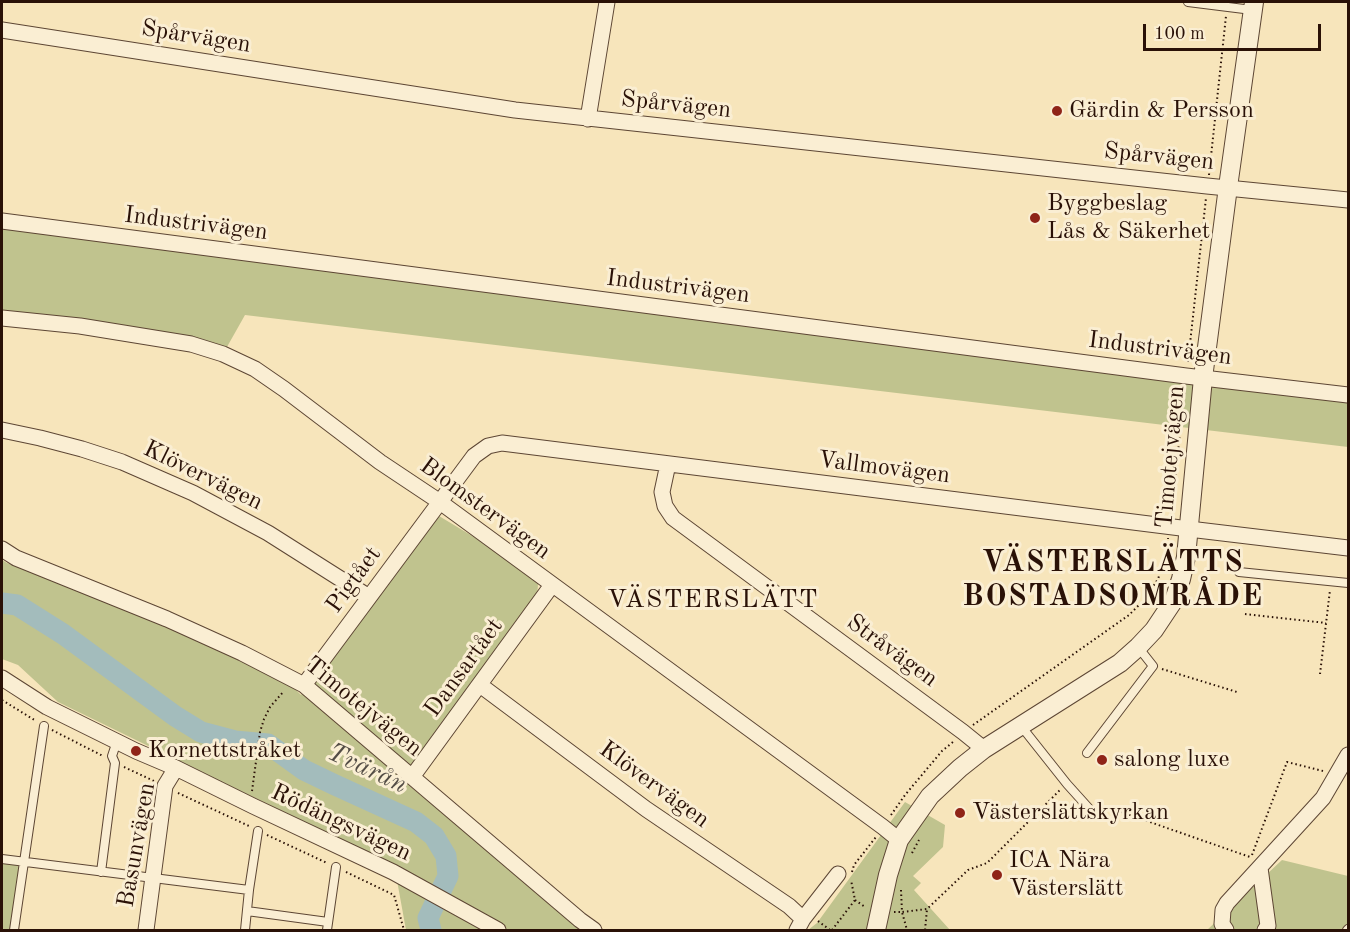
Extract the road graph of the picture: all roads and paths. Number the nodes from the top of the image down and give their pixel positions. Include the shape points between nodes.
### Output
1 (607, 2) edge
2 (1188, 2) edge
3 (1253, 6) edge
4 (1227, 7) junction
5 (2, 30) edge
6 (588, 119) junction
7 (1207, 186) junction
8 (1228, 187) junction
9 (1348, 200) edge
10 (2, 221) edge
11 (2, 318) edge
12 (1195, 377) junction
13 (1348, 395) edge
14 (2, 430) edge
15 (668, 464) junction
16 (440, 502) junction
17 (1170, 526) junction
18 (1189, 529) junction
19 (1348, 548) edge
20 (2, 549) edge
21 (1239, 572) dead end
22 (1331, 581) junction
23 (1348, 583) edge
24 (552, 585) junction
25 (369, 597) junction
26 (1245, 614) dead end
27 (1326, 623) junction
28 (1138, 647) junction
29 (1154, 666) junction
30 (1320, 675) dead end
31 (2, 678) edge
32 (299, 682) junction
33 (480, 685) junction
34 (1237, 692) dead end
35 (2, 700) edge
36 (1020, 724) junction
37 (44, 726) junction
38 (963, 732) junction
39 (117, 741) junction
40 (984, 749) junction
41 (1087, 753) dead end
42 (1348, 755) edge
43 (115, 763) junction
44 (176, 768) junction
45 (1338, 774) junction
46 (412, 777) junction
47 (1067, 784) junction
48 (165, 786) junction
49 (253, 806) junction
50 (1094, 814) joint
51 (883, 826) junction
52 (258, 831) junction
53 (899, 840) junction
54 (918, 841) dead end
55 (2, 859) edge
56 (909, 861) dead end
57 (23, 863) junction
58 (1256, 863) junction
59 (336, 867) junction
60 (101, 872) junction
61 (838, 874) dead end
62 (152, 879) junction
63 (249, 890) junction
64 (901, 890) dead end
65 (927, 909) junction
66 (247, 911) junction
67 (800, 925) edge
68 (327, 926) edge
69 (1268, 929) edge
70 (14, 930) edge
71 (146, 930) edge
72 (245, 930) edge
73 (405, 930) edge
74 (498, 930) edge
75 (594, 930) edge
76 (832, 930) edge
77 (876, 930) edge
78 (925, 930) edge
79 (1226, 930) edge

1 - 6 street
2 - 4 lane
3 - 4 lane
3 - 8 street, Timotejvägen
4 - 7 path
5 - 6 street, Spårvägen
6 - 7 street, Spårvägen
7 - 8 street, Spårvägen
7 - 12 path
8 - 9 street, Spårvägen
8 - 12 street, Timotejvägen
10 - 12 street, Industrivägen
11 - 16 street, Blomstervägen via 156,337 223,354 255,369
12 - 13 street, Industrivägen
12 - 17 path
12 - 18 street, Timotejvägen
14 - 25 street, Klövervägen via 92,452 193,493 268,533
15 - 16 street, Vallmovägen via 502,443 488,446 474,456
15 - 17 street, Vallmovägen
15 - 38 street, Stråvägen via 663,492 665,506 673,518
16 - 24 street, Blomstervägen
16 - 25 street, Pigtået
17 - 18 street, Vallmovägen
17 - 38 path via 1158,579 1129,615
18 - 19 street, Vallmovägen
18 - 28 street, Timotejvägen via 1174,600
20 - 32 street, Timotejvägen via 242,653
21 - 22 lane
22 - 23 lane
22 - 27 path
24 - 33 street, Dansartået
24 - 51 street, Blomstervägen
25 - 32 street, Pigtået
26 - 27 path
27 - 30 path
28 - 29 lane
28 - 36 street, Timotejvägen via 1120,663
29 - 34 path
29 - 41 lane
31 - 39 street, Rödängsvägen via 47,707
32 - 46 street, Timotejvägen
32 - 49 path via 270,707 264,718 251,796
33 - 46 street, Dansartået
33 - 67 street, Klövervägen via 646,809 789,906
35 - 37 path
36 - 40 street, Timotejvägen
36 - 47 lane
37 - 43 path
37 - 57 lane
38 - 40 street, Stråvägen
38 - 51 path via 934,760
39 - 43 lane via 112,756
39 - 44 street, Rödängsvägen
40 - 53 street, Timotejvägen via 930,796
42 - 45 street
43 - 48 path
43 - 60 lane
44 - 48 street, Basunvägen
44 - 49 street, Rödängsvägen
45 - 58 street via 1323,798
45 - 58 path via 1287,762
46 - 75 street, Timotejvägen
47 - 50 lane
47 - 65 path via 987,863 968,870
48 - 52 path
48 - 62 street, Basunvägen
49 - 74 street, Rödängsvägen via 393,872
50 - 58 path via 1104,806
51 - 53 street, Blomstervägen
51 - 76 path via 854,865 851,883 855,900
52 - 59 path
52 - 63 lane
53 - 77 street, Timotejvägen
54 - 56 path
55 - 57 lane
57 - 60 lane
57 - 70 lane
58 - 69 street
58 - 79 street via 1222,910
59 - 68 lane
59 - 73 path via 394,895
60 - 62 lane
61 - 67 street, Klövervägen
62 - 63 lane
62 - 71 street, Basunvägen
63 - 66 lane
64 - 65 path via 902,912
65 - 78 path
66 - 68 lane
66 - 72 lane

